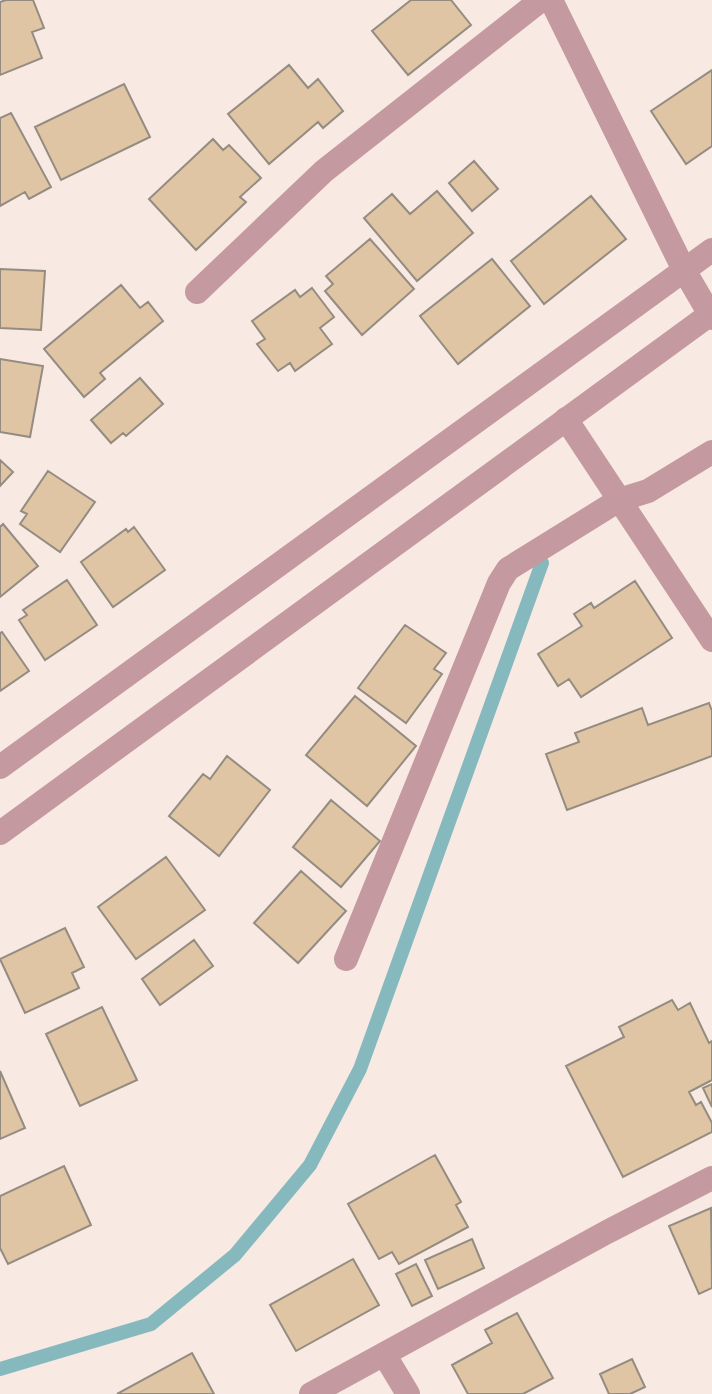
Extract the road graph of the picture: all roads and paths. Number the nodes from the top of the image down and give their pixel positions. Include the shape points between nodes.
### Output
1 (541, 0) edge
2 (551, 0) edge
3 (712, 250) edge
4 (684, 270) junction
5 (197, 292) dead end
6 (711, 315) edge
7 (566, 419) junction
8 (712, 452) edge
9 (619, 500) junction
10 (712, 640) edge
11 (0, 767) edge
12 (0, 833) edge
13 (346, 959) dead end
14 (712, 1178) edge
15 (384, 1354) junction
16 (311, 1394) edge
17 (408, 1394) edge

1 - 5 street via 324,171
2 - 4 street
3 - 4 street
4 - 6 street
4 - 11 street
6 - 7 street
7 - 9 street
7 - 12 street
8 - 9 street via 648,491
9 - 10 street
9 - 13 street via 517,562 499,583
14 - 15 street
15 - 16 street
15 - 17 street

